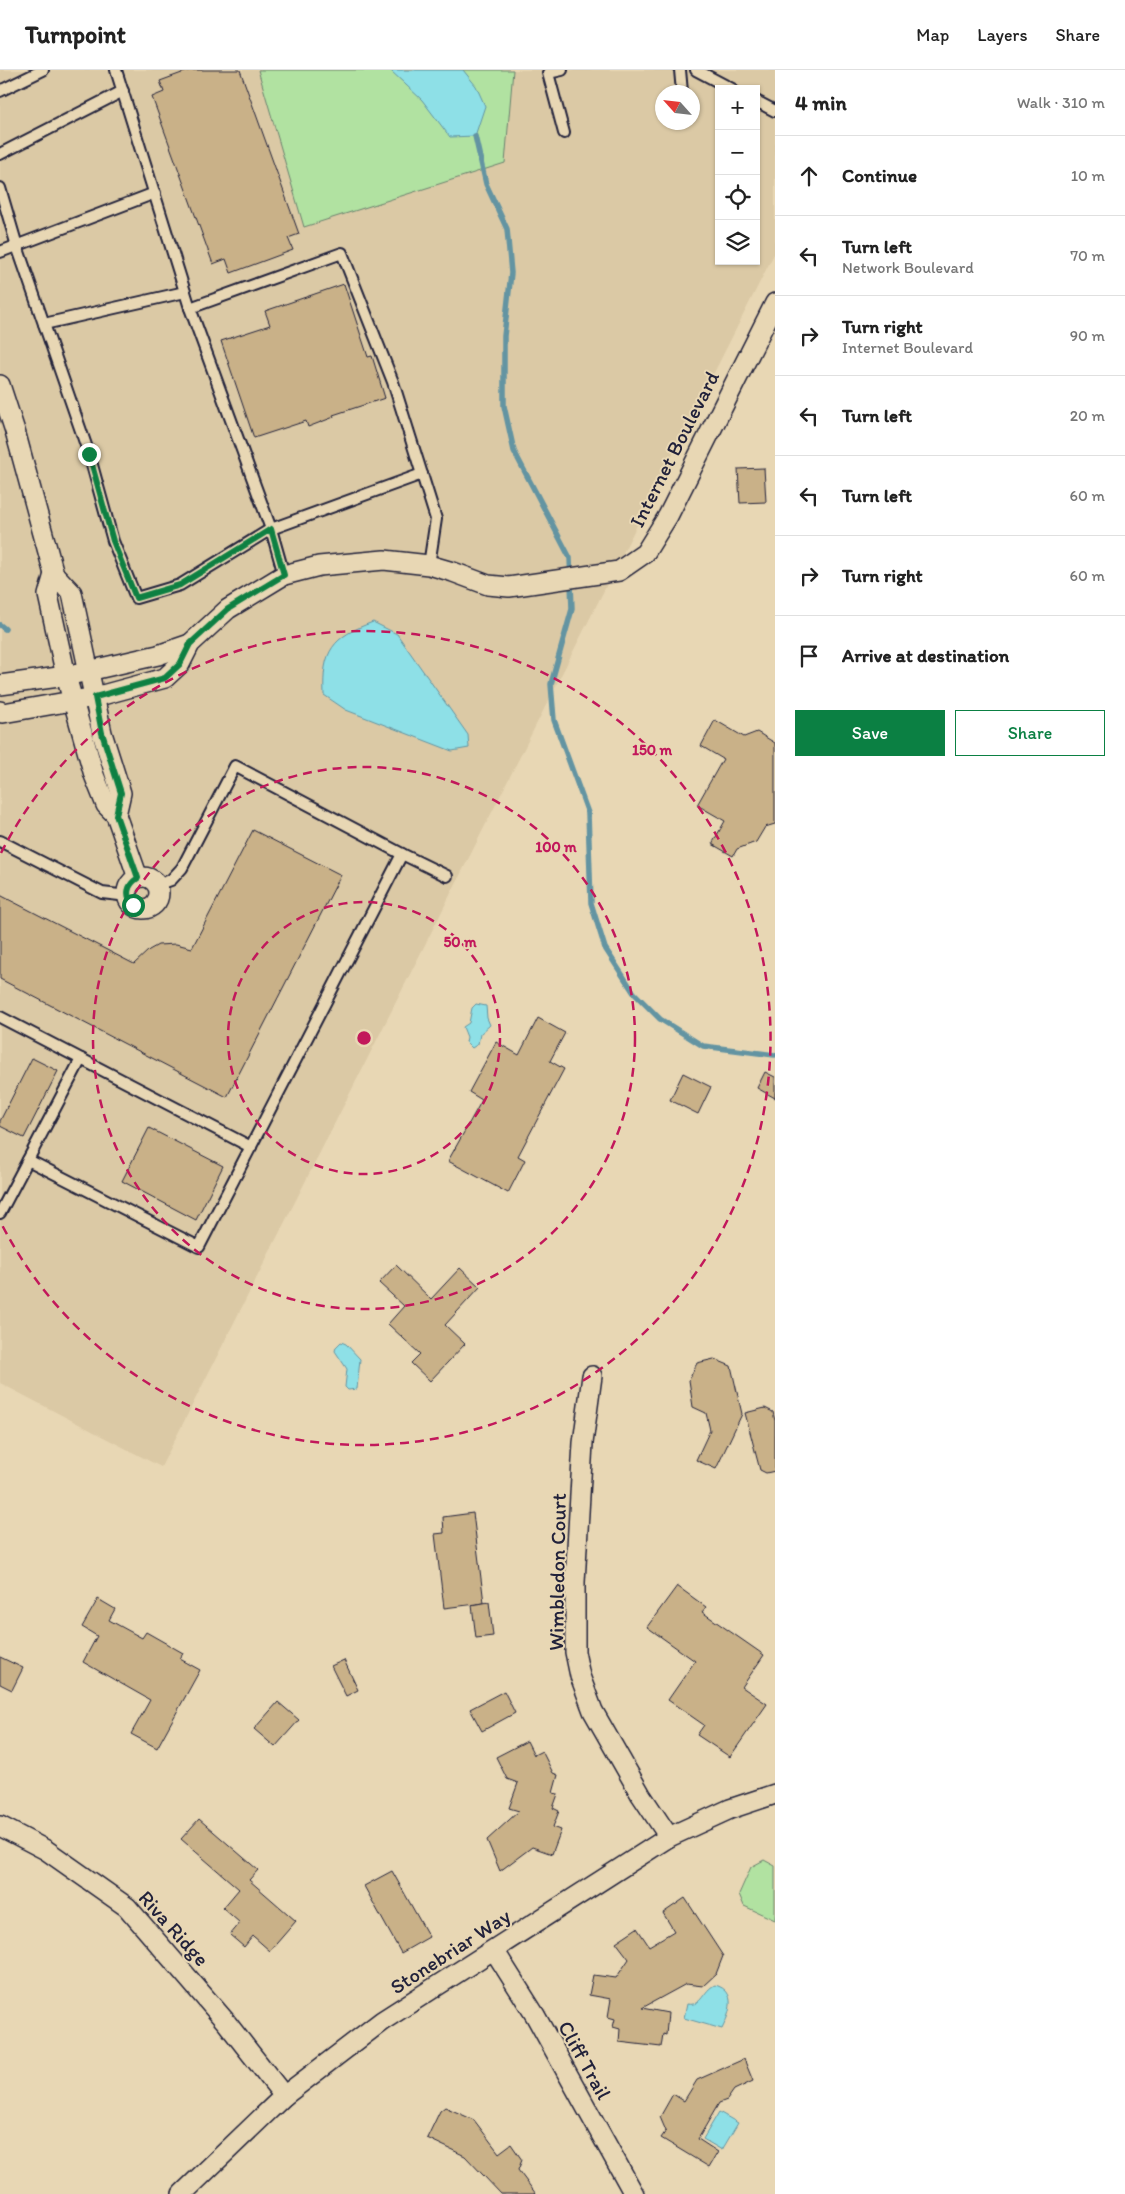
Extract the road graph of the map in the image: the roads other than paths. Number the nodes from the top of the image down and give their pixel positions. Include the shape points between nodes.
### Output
1 (44, 70) edge
2 (116, 70) edge
3 (562, 70) edge
4 (680, 70) edge
5 (696, 70) edge
6 (546, 71) edge
7 (681, 85) edge
8 (724, 85) edge
9 (0, 91) edge
10 (123, 91) junction
11 (760, 103) edge
12 (775, 111) edge
13 (564, 133) dead end
14 (0, 154) edge
15 (0, 188) edge
16 (155, 193) junction
17 (17, 246) junction
18 (0, 252) edge
19 (185, 292) junction
20 (775, 303) edge
21 (190, 308) junction
22 (44, 324) junction
23 (0, 385) edge
24 (422, 474) junction
25 (271, 529) junction
26 (429, 565) junction
27 (54, 574) junction
28 (284, 575) junction
29 (190, 644) junction
30 (87, 670) junction
31 (66, 676) junction
32 (0, 685) edge
33 (95, 697) junction
34 (73, 701) junction
35 (0, 711) edge
36 (116, 815) junction
37 (0, 841) edge
38 (402, 854) junction
39 (447, 876) dead end
40 (138, 878) junction
41 (157, 885) junction
42 (128, 896) junction
43 (0, 1017) edge
44 (81, 1059) junction
45 (251, 1146) junction
46 (28, 1160) junction
47 (0, 1213) edge
48 (592, 1376) dead end
49 (775, 1794) edge
50 (0, 1826) edge
51 (669, 1837) junction
52 (494, 1950) junction
53 (284, 2096) junction
54 (182, 2194) edge
55 (634, 2194) edge

1 - 9 lane
2 - 10 lane
3 - 6 lane
4 - 7 lane
5 - 8 lane
6 - 13 lane
10 - 14 lane
10 - 16 lane
11 - 12 lane
15 - 17 lane
16 - 17 lane
16 - 19 lane
17 - 18 lane
17 - 22 lane
19 - 21 lane
19 - 22 lane
20 - 26 street, Internet Boulevard via 668,516 645,553 619,571 509,587 488,585
21 - 24 lane via 342,253 393,382
21 - 25 lane
22 - 25 lane via 89,454 113,541 136,598 180,585
23 - 27 street
24 - 25 lane
24 - 26 lane via 436,519
25 - 28 lane
26 - 28 street, Internet Boulevard via 384,560 319,566
27 - 30 street via 72,593
27 - 31 street via 48,595
28 - 29 street, Internet Boulevard via 228,609
29 - 30 street, Internet Boulevard via 158,655
29 - 33 street, Internet Boulevard via 180,664 165,678
30 - 31 street, Internet Boulevard
30 - 33 street
31 - 32 street, Internet Boulevard
31 - 34 street
33 - 34 street, Internet Boulevard
33 - 36 street via 102,733 121,793
34 - 35 street, Internet Boulevard
34 - 36 street via 94,775 106,806
36 - 40 street
37 - 42 lane via 102,893
38 - 39 lane
38 - 41 lane via 235,766 182,868 171,880
38 - 45 lane
40 - 41 street via 148,878
40 - 42 street via 130,885
41 - 42 street via 159,896 148,908 133,905
43 - 44 lane
44 - 45 lane
44 - 46 lane
45 - 46 lane via 199,1247
46 - 47 lane
48 - 51 street, Wimbledon Court via 583,1444 575,1582 575,1652 580,1676 594,1711 641,1795
49 - 51 street, Stonebriar Way via 730,1809
50 - 53 street, Riva Ridge via 46,1850 127,1907 226,2022
51 - 52 street, Stonebriar Way
52 - 53 street, Stonebriar Way via 382,2021
52 - 55 street, Cliff Trail via 535,2015
53 - 54 street, Stonebriar Way

